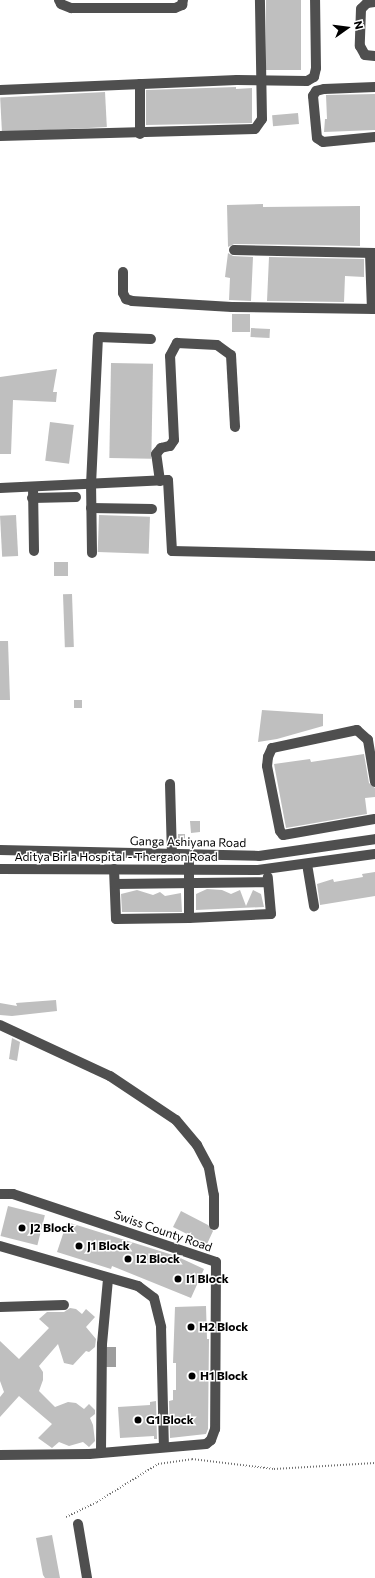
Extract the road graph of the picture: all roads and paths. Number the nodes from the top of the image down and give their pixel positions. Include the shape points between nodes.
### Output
1 (59, 0) edge
2 (183, 0) edge
3 (260, 0) edge
4 (315, 0) edge
5 (375, 2) edge
6 (375, 56) edge
7 (261, 80) junction
8 (140, 84) junction
9 (375, 87) edge
10 (0, 90) edge
11 (140, 134) junction
12 (0, 136) edge
13 (375, 137) edge
14 (234, 250) dead end
15 (373, 253) edge
16 (123, 272) dead end
17 (373, 309) edge
18 (151, 340) dead end
19 (235, 427) dead end
20 (164, 481) junction
21 (91, 485) junction
22 (33, 487) junction
23 (0, 488) edge
24 (76, 497) dead end
25 (32, 498) junction
26 (91, 508) junction
27 (152, 509) dead end
28 (34, 551) dead end
29 (92, 553) dead end
30 (375, 556) edge
31 (371, 735) edge
32 (375, 782) edge
33 (170, 784) dead end
34 (375, 819) edge
35 (375, 839) edge
36 (0, 850) edge
37 (375, 854) edge
38 (172, 856) junction
39 (189, 856) junction
40 (306, 864) junction
41 (0, 869) edge
42 (114, 869) junction
43 (267, 869) junction
44 (188, 870) junction
45 (268, 882) junction
46 (115, 884) junction
47 (189, 884) junction
48 (314, 906) dead end
49 (189, 918) junction
50 (0, 1025) edge
51 (0, 1194) edge
52 (214, 1225) dead end
53 (0, 1246) edge
54 (108, 1279) junction
55 (64, 1305) dead end
56 (0, 1307) edge
57 (164, 1447) junction
58 (101, 1452) junction
59 (0, 1454) edge
60 (375, 1462) edge
61 (66, 1517) dead end
62 (78, 1524) dead end
63 (87, 1578) edge

1 - 2 street via 61,4 71,8 175,8 182,5
3 - 7 street
4 - 7 street via 314,77 307,81
5 - 6 street via 367,2 361,9 360,46 365,56
7 - 8 street
7 - 11 street via 262,119 255,129
8 - 10 street
8 - 11 street
9 - 13 street via 324,89 316,91 313,96 316,138 323,142
11 - 12 street
14 - 15 street
15 - 17 street
16 - 17 street via 123,293 126,299 232,307
18 - 21 street via 98,337
19 - 20 street via 231,355 217,345 177,343 170,356 174,440 170,446 161,448 156,454
20 - 21 street
20 - 30 street via 172,551
21 - 22 street
21 - 26 street
22 - 23 street
22 - 25 street
24 - 25 street
25 - 28 street
26 - 27 street
26 - 29 street
31 - 32 street
31 - 34 street via 357,730 272,748 267,766 282,835
33 - 38 street
35 - 39 street, Ganga Ashiyana Road via 259,856
36 - 38 street, Ganga Ashiyana Road
37 - 40 street, Aditya Birla Hospital - Thergaon Road
38 - 39 street, Ganga Ashiyana Road
39 - 44 street
40 - 43 street, Aditya Birla Hospital - Thergaon Road
40 - 48 street
41 - 42 street, Aditya Birla Hospital - Thergaon Road
42 - 44 street, Aditya Birla Hospital - Thergaon Road
42 - 46 street
43 - 44 street, Aditya Birla Hospital - Thergaon Road
43 - 45 street
44 - 47 street
45 - 47 street
45 - 49 street via 271,914
46 - 47 street
46 - 49 street via 116,919
47 - 49 street
50 - 52 street via 110,1076 176,1120 197,1145 209,1168 214,1195
51 - 57 street, Swiss County Road via 13,1194 216,1262 214,1434 206,1444
53 - 54 street
54 - 57 street via 148,1291 158,1308
54 - 58 street via 102,1344
55 - 56 street
57 - 58 street, Swiss County Road
58 - 59 street, Swiss County Road
60 - 61 path via 274,1469 192,1459 158,1464 97,1502
62 - 63 street

